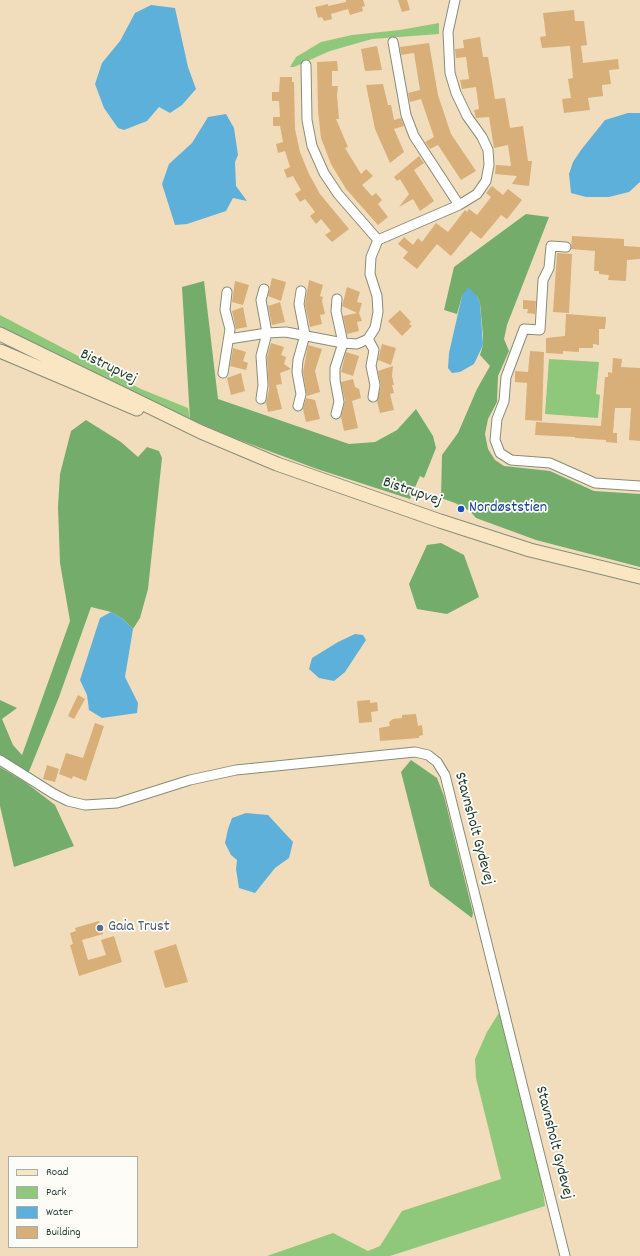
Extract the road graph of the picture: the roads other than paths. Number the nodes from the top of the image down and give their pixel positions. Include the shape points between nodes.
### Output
1 (455, 0) edge
2 (393, 42) dead end
3 (306, 65) dead end
4 (459, 205) junction
5 (378, 240) junction
6 (566, 247) dead end
7 (264, 289) dead end
8 (300, 290) dead end
9 (227, 292) dead end
10 (337, 299) dead end
11 (267, 333) junction
12 (0, 334) edge
13 (305, 335) junction
14 (229, 339) junction
15 (368, 339) junction
16 (343, 343) junction
17 (0, 351) edge
18 (223, 373) dead end
19 (372, 397) dead end
20 (262, 399) dead end
21 (298, 406) dead end
22 (336, 414) dead end
23 (201, 432) junction
24 (640, 486) edge
25 (640, 578) edge
26 (0, 760) edge
27 (565, 1256) edge

1 - 4 street via 448,32 450,73 467,116 488,150 489,165 486,180 477,194
2 - 4 street via 406,115 414,136
3 - 5 street via 307,120 312,146 324,173 338,194
4 - 5 street
5 - 15 street via 371,257 370,274 377,296 378,312 375,328
6 - 24 street via 551,246 550,268 543,280 540,330 524,329 506,377 504,401 497,419 495,440 500,453 511,460 550,463 595,483
7 - 11 street via 261,300
8 - 13 street via 299,304
9 - 14 street via 225,310 230,329
10 - 16 street via 336,311
11 - 13 street
11 - 14 street
11 - 20 street via 261,356
12 - 23 main road, Bistrupvej
13 - 16 street
13 - 21 street via 297,372 301,394
14 - 18 street
15 - 16 street via 358,344
15 - 19 street via 374,350 371,366 375,385
16 - 22 street via 335,368 338,402
17 - 23 main road, Bistrupvej via 118,402
23 - 25 main road, Bistrupvej via 277,464 444,523 530,550
26 - 27 street, Stavnsholt Gydevej via 54,794 85,805 117,803 190,780 236,770 415,752 428,755 437,762 445,775

